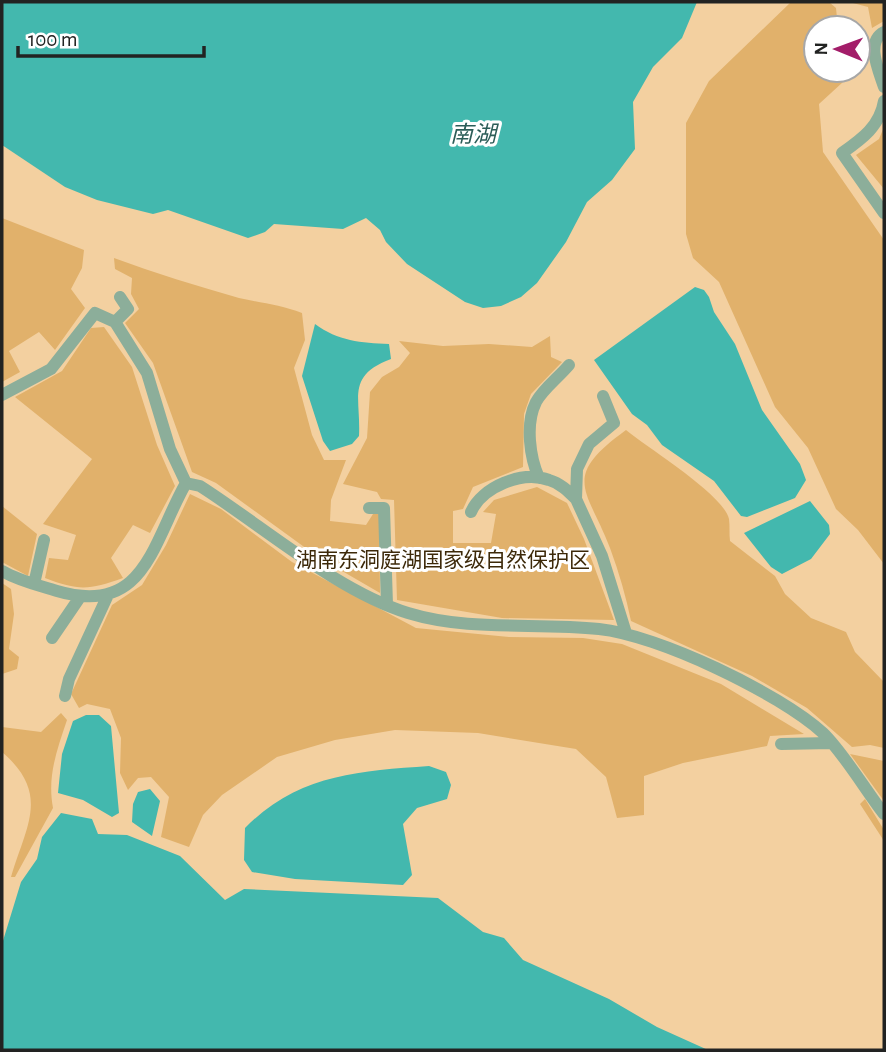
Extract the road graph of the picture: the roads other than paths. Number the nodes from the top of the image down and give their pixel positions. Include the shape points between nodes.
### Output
1 (884, 32) edge
2 (884, 87) edge
3 (884, 101) edge
4 (884, 213) edge
5 (120, 297) dead end
6 (115, 322) junction
7 (569, 365) dead end
8 (2, 395) edge
9 (603, 396) dead end
10 (539, 478) junction
11 (186, 483) junction
12 (576, 499) junction
13 (369, 508) dead end
14 (471, 512) dead end
15 (44, 540) dead end
16 (2, 571) edge
17 (34, 584) junction
18 (80, 597) junction
19 (107, 597) junction
20 (387, 605) junction
21 (625, 633) junction
22 (52, 638) dead end
23 (65, 696) dead end
24 (831, 743) junction
25 (781, 744) dead end
26 (884, 814) edge

1 - 2 street via 873,47
3 - 4 street via 872,130 842,153
5 - 6 street via 128,309
6 - 8 street via 95,313 51,369
6 - 11 street via 147,373 170,449
7 - 10 street via 536,401 532,414 531,460
9 - 12 street via 614,423 589,444 577,469
10 - 12 street via 559,484
10 - 14 street via 502,484 477,498
11 - 19 street via 134,580
11 - 20 street via 200,486 321,569
12 - 21 street via 602,556
13 - 20 street via 384,508
15 - 17 street
16 - 17 street
17 - 18 street
18 - 19 street
18 - 22 street
19 - 23 street
20 - 21 street via 410,614 468,624
21 - 24 street via 775,700
24 - 25 street
24 - 26 street

